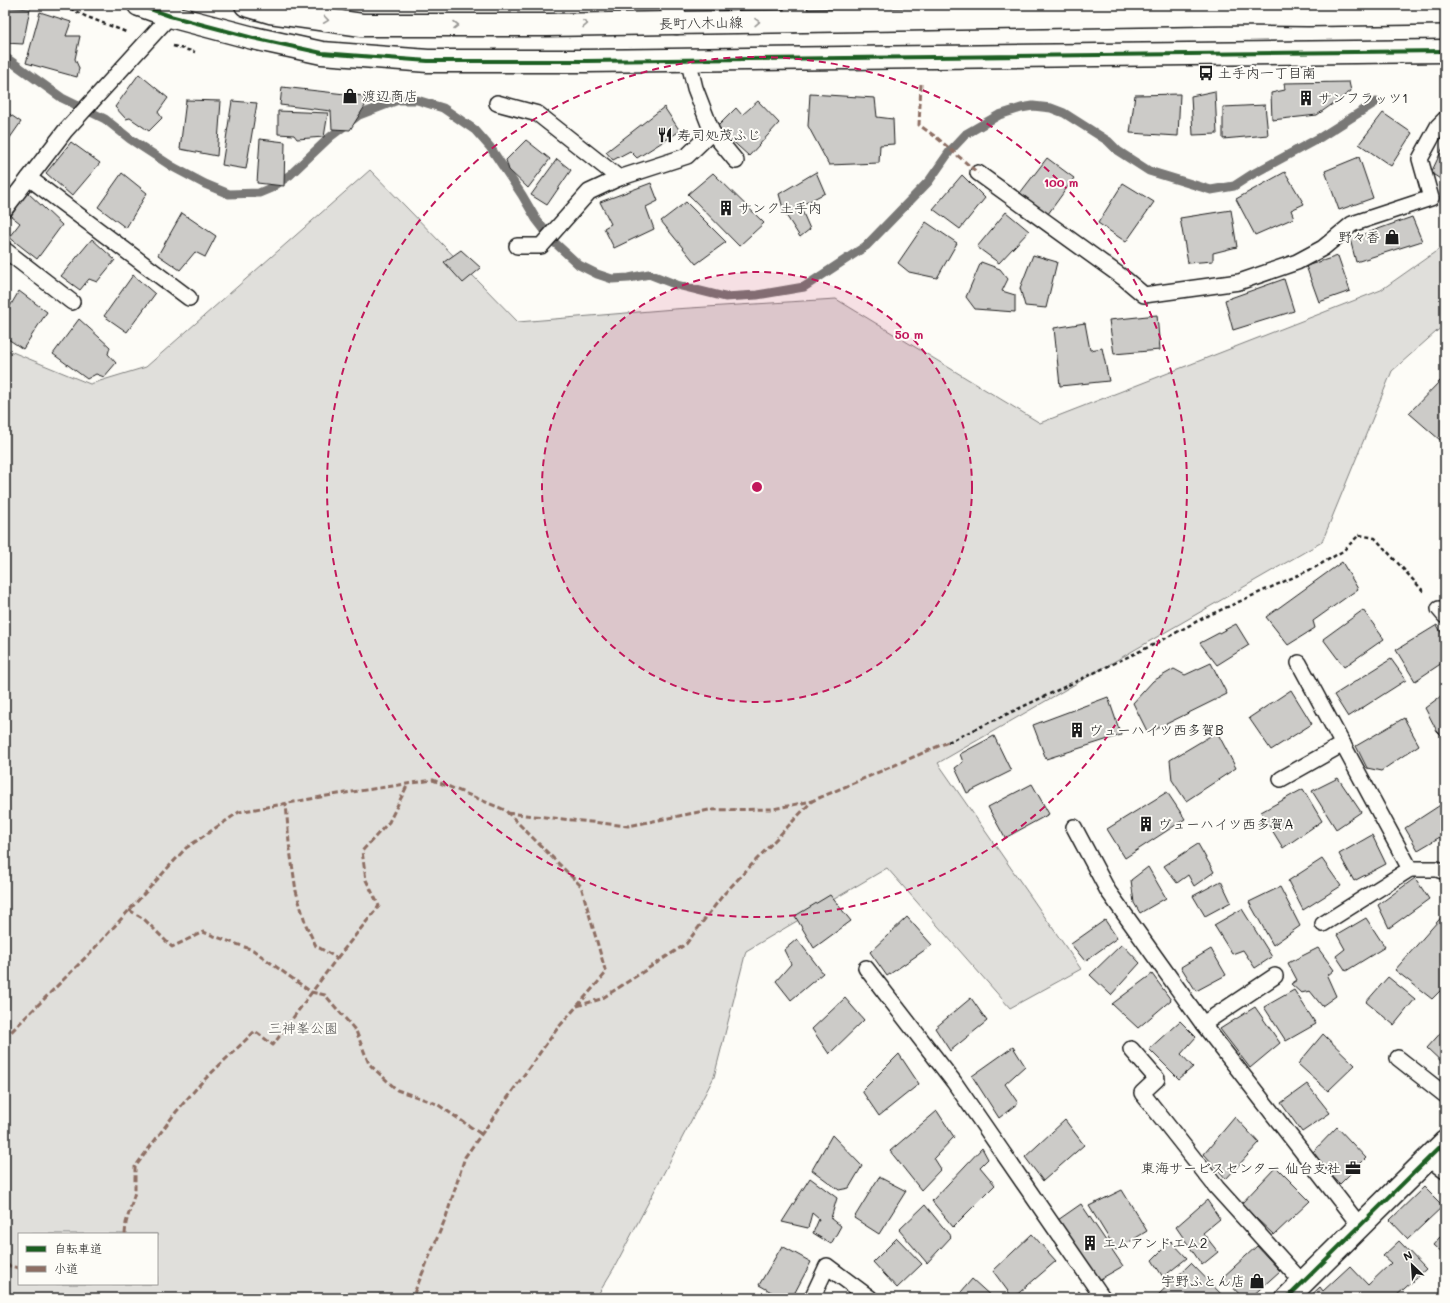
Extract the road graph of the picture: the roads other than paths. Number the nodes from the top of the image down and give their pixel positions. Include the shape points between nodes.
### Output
1 (139, 5) edge
2 (246, 5) edge
3 (1308, 10) edge
4 (955, 12) edge
5 (796, 13) edge
6 (1445, 13) edge
7 (674, 14) edge
8 (170, 16) junction
9 (1445, 51) edge
10 (688, 59) junction
11 (497, 103) dead end
12 (1445, 119) edge
13 (712, 132) junction
14 (736, 161) dead end
15 (978, 173) dead end
16 (28, 178) junction
17 (620, 178) junction
18 (10, 193) edge
19 (5, 209) edge
20 (517, 246) dead end
21 (5, 250) edge
22 (189, 298) dead end
23 (72, 302) dead end
24 (1299, 663) dead end
25 (1343, 744) junction
26 (1281, 779) dead end
27 (1074, 827) dead end
28 (1410, 869) junction
29 (1445, 872) edge
30 (1323, 924) dead end
31 (866, 968) dead end
32 (1275, 976) dead end
33 (1203, 1024) junction
34 (1131, 1049) dead end
35 (1398, 1058) dead end
36 (1445, 1095) edge
37 (1445, 1142) edge
38 (1428, 1158) junction
39 (1445, 1171) edge
40 (1360, 1226) junction
41 (1302, 1282) junction
42 (812, 1298) edge
43 (870, 1298) edge
44 (1102, 1298) edge
45 (1287, 1298) edge

1 - 8 street
2 -> 7 street, 長町八木山線 via 270,12 362,25 547,25
3 - 4 street, 長町八木山線 via 1237,14
3 - 6 street, 長町八木山線
4 - 5 street, 長町八木山線
7 -> 5 street, 長町八木山線
8 - 10 street via 322,53 428,61
8 - 16 lane via 65,131
9 - 10 street
10 - 13 lane
11 - 17 lane via 538,114
12 - 15 lane via 1438,126 1420,159 1431,198 1352,224 1323,248 1297,262 1239,282 1144,295
13 - 14 lane
13 - 17 lane via 687,156
16 - 18 lane
16 - 22 lane
17 - 20 lane via 589,192 541,246
18 - 19 lane
21 - 23 lane
24 - 25 lane
25 - 26 lane
25 - 28 lane
27 - 33 lane via 1108,891
28 - 29 lane via 1437,869
28 - 30 lane
31 - 44 lane via 954,1082
32 - 33 lane
33 - 40 lane
34 - 41 lane via 1157,1079 1142,1093 1217,1188
35 - 36 lane
37 - 38 street
38 - 39 lane
38 - 40 street
40 - 41 street
41 - 45 street
42 - 43 lane via 827,1266

